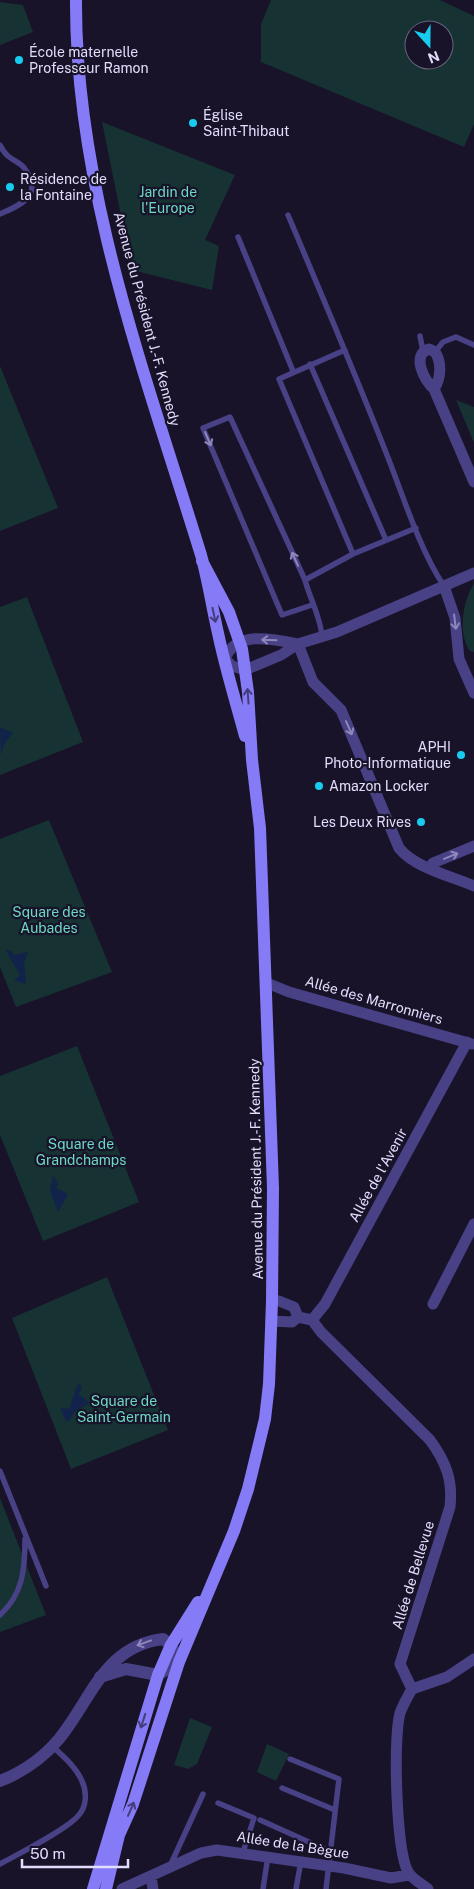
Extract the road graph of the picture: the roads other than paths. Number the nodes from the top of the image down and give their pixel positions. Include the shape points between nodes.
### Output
1 (76, 0) edge
2 (0, 145) edge
3 (0, 214) edge
4 (288, 215) dead end
5 (238, 238) dead end
6 (420, 336) dead end
7 (474, 345) edge
8 (345, 350) junction
9 (423, 351) junction
10 (435, 352) junction
11 (310, 364) junction
12 (294, 371) junction
13 (434, 389) junction
14 (474, 482) edge
15 (416, 528) junction
16 (386, 540) junction
17 (353, 554) junction
18 (202, 561) junction
19 (474, 573) edge
20 (305, 580) junction
21 (444, 586) junction
22 (312, 605) junction
23 (322, 638) junction
24 (239, 641) junction
25 (298, 644) junction
26 (225, 659) junction
27 (459, 659) junction
28 (474, 665) edge
29 (245, 670) junction
30 (474, 693) edge
31 (252, 758) junction
32 (474, 846) edge
33 (430, 868) junction
34 (474, 886) edge
35 (267, 983) junction
36 (471, 1043) edge
37 (474, 1224) edge
38 (272, 1301) junction
39 (433, 1304) dead end
40 (298, 1317) junction
41 (312, 1320) junction
42 (271, 1321) junction
43 (0, 1471) edge
44 (25, 1535) junction
45 (216, 1572) junction
46 (46, 1586) dead end
47 (0, 1615) edge
48 (171, 1645) junction
49 (474, 1659) edge
50 (179, 1662) junction
51 (158, 1675) junction
52 (100, 1677) junction
53 (412, 1689) junction
54 (52, 1746) junction
55 (290, 1759) dead end
56 (0, 1781) edge
57 (282, 1788) dead end
58 (203, 1794) dead end
59 (218, 1803) dead end
60 (336, 1810) junction
61 (260, 1820) dead end
62 (242, 1852) junction
63 (331, 1852) junction
64 (268, 1856) junction
65 (300, 1861) junction
66 (0, 1864) edge
67 (172, 1866) junction
68 (330, 1866) junction
69 (410, 1875) junction
70 (151, 1876) junction
71 (93, 1889) edge
72 (106, 1889) edge
73 (122, 1889) edge
74 (153, 1889) edge
75 (263, 1889) edge
76 (296, 1889) edge
77 (326, 1889) edge
78 (428, 1889) edge

1 - 18 main road, Avenue du Président J.-F. Kennedy via 81,103 112,259
2 - 3 lane via 5,156 25,168 33,185 27,199
4 - 8 lane
5 - 12 lane
6 - 9 lane
7 - 10 lane via 456,337 443,342
8 - 11 lane
8 - 15 lane
9 - 10 street
9 - 13 street via 420,362 429,385
10 - 13 street via 440,364 438,384
11 - 12 lane
11 - 16 lane
12 - 17 lane via 279,379
13 - 14 street
15 - 16 lane
15 - 21 lane
16 - 17 lane
17 - 20 lane
18 - 24 main road, Avenue du Président J.-F. Kennedy via 230,612
18 -> 26 main road, Avenue du Président J.-F. Kennedy
19 - 21 street
20 - 22 lane
20 -> 22 lane via 230,417 203,428 282,615
21 - 23 street
21 -> 27 street via 455,618
22 - 23 lane via 321,625
23 - 25 street
25 -> 24 street via 278,640
24 - 26 street via 228,650
24 - 29 main road, Avenue du Président J.-F. Kennedy
25 - 29 street
25 -> 33 street via 313,682 341,710 405,855
26 - 29 street via 232,666
26 - 31 main road, Avenue du Président J.-F. Kennedy
27 - 28 street
27 - 30 street
31 -> 29 main road, Avenue du Président J.-F. Kennedy
31 - 35 main road, Avenue du Président J.-F. Kennedy via 260,828
33 -> 32 street via 433,863
33 - 34 street
35 - 36 street, Allée des Marronniers
35 - 38 main road, Avenue du Président J.-F. Kennedy via 273,1188
36 - 41 street, Allée de l'Avenir via 325,1304
37 - 39 street
38 - 40 street via 279,1300 294,1308
38 - 42 main road, Avenue du Président J.-F. Kennedy
40 - 41 street
40 - 42 street via 292,1322
41 - 53 street, Allée de Bellevue via 430,1440 450,1474 450,1506 400,1664
42 - 45 main road, Avenue du Président J.-F. Kennedy via 266,1410 258,1452 237,1523
43 - 44 lane
44 - 46 lane
44 - 47 lane via 22,1584
45 - 48 main road, Avenue du Président J.-F. Kennedy
45 - 50 main road, Avenue du Président J.-F. Kennedy
48 - 50 street
48 - 51 main road, Avenue du Président J.-F. Kennedy
48 -> 52 street via 163,1639 141,1644 115,1661
49 - 53 street via 448,1677
50 - 51 street
72 -> 50 main road, Avenue du Président J.-F. Kennedy via 119,1835 134,1804
51 - 52 street via 126,1669
51 -> 71 main road, Avenue du Président J.-F. Kennedy
52 - 54 street
53 - 69 street via 400,1714 396,1777 404,1864
54 - 56 street via 25,1769
54 - 66 lane via 82,1780 86,1800 79,1816
55 - 60 lane via 339,1779
57 - 60 lane
58 - 67 lane
59 - 62 lane via 254,1818
60 - 63 lane
61 - 63 lane
62 - 64 street, Allée de la Bègue
62 - 67 street, Allée de la Bègue via 209,1851
63 - 68 lane
64 - 65 street, Allée de la Bègue
64 - 75 lane
65 - 68 street, Allée de la Bègue
65 - 76 lane
67 - 70 street, Allée de la Bègue
68 - 69 street, Allée de la Bègue via 391,1878
68 - 77 lane
69 - 78 street
70 - 73 street, Allée de la Bègue
70 - 74 street

